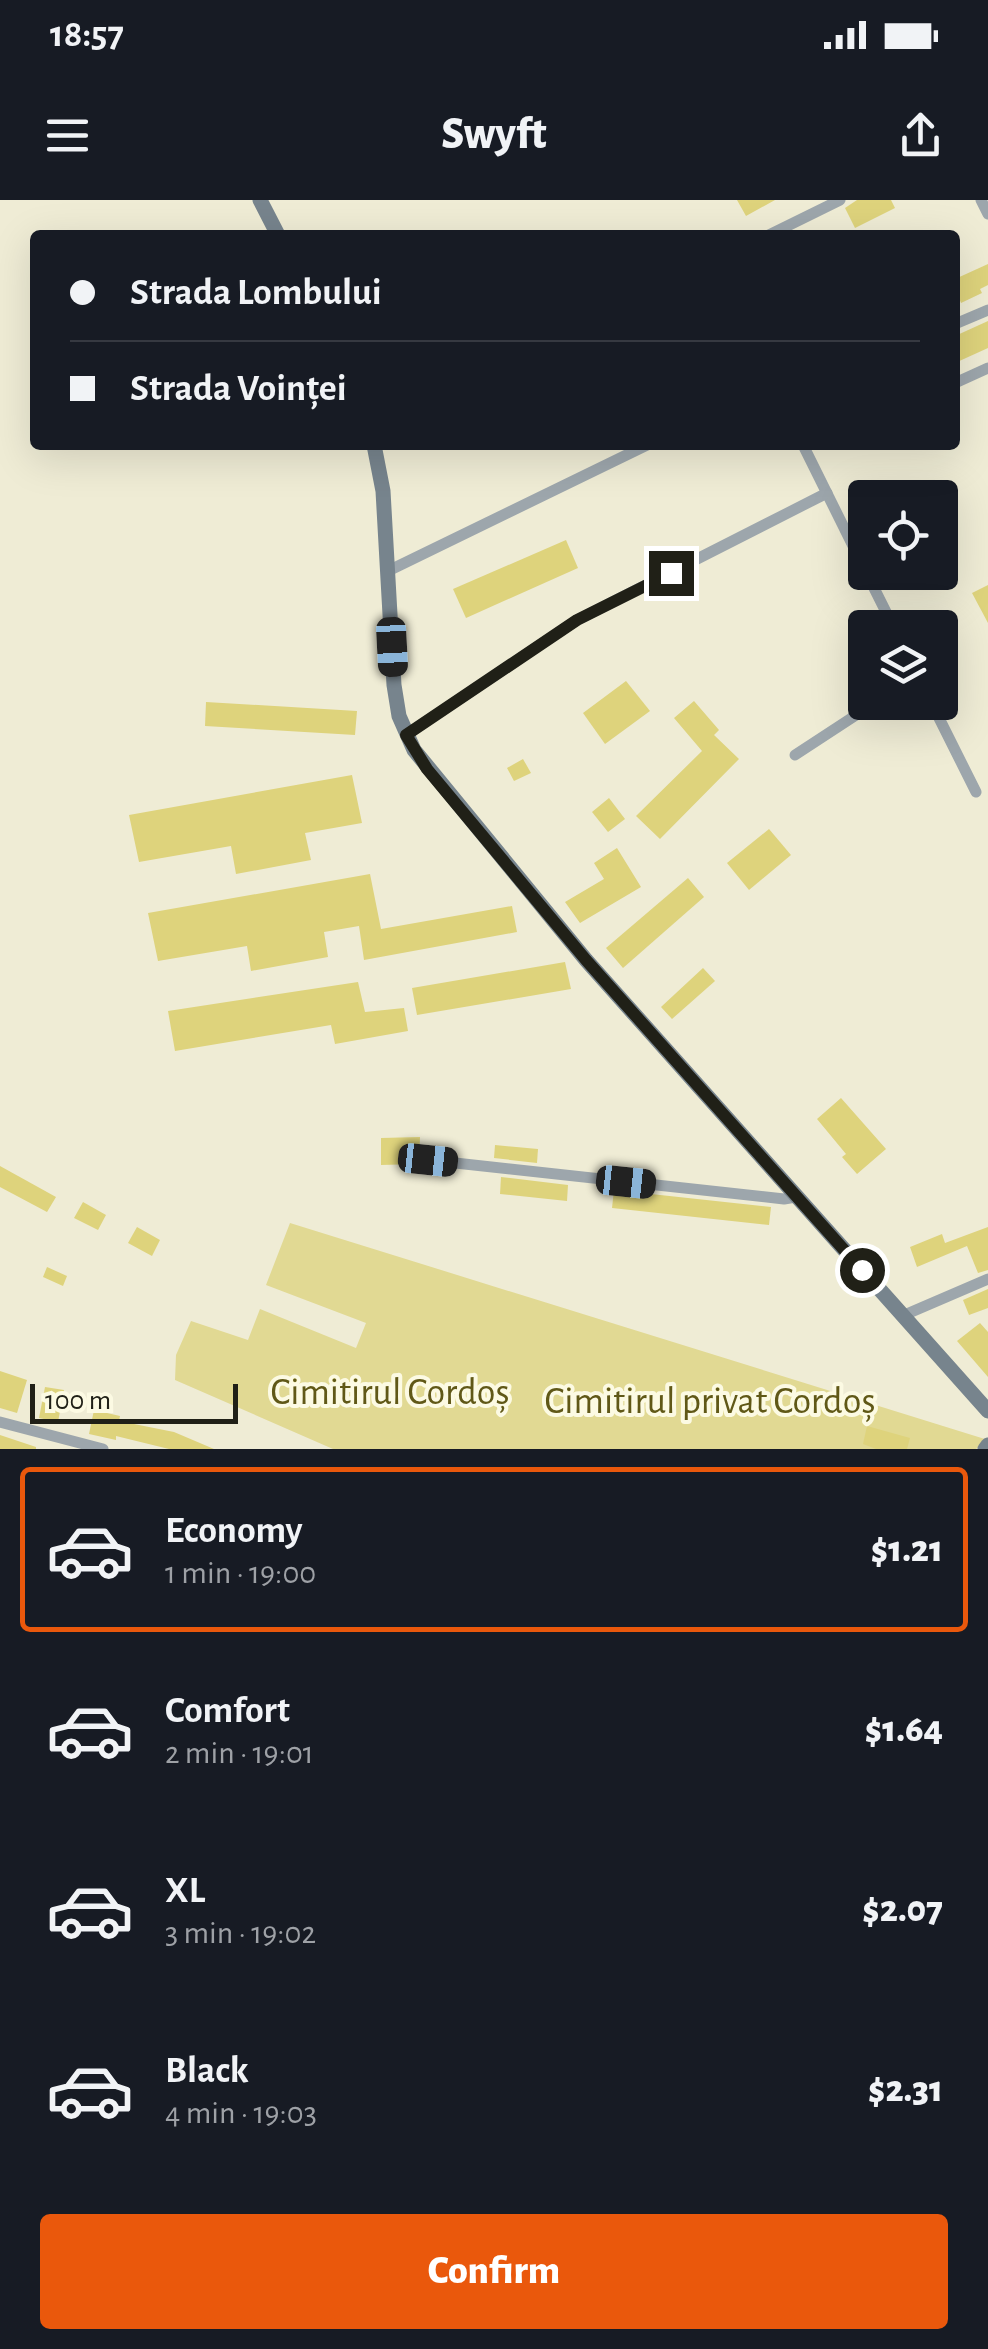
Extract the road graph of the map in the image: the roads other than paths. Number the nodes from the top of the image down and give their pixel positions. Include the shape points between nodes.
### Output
1 (260, 200) edge
2 (840, 200) edge
3 (981, 200) edge
4 (988, 214) edge
5 (275, 230) edge
6 (780, 230) edge
7 (988, 310) edge
8 (960, 322) edge
9 (988, 368) edge
10 (960, 381) edge
11 (375, 450) edge
12 (637, 450) edge
13 (806, 450) edge
14 (827, 492) junction
15 (848, 535) edge
16 (388, 571) junction
17 (848, 720) edge
18 (940, 720) edge
19 (406, 735) junction
20 (795, 755) dead end
21 (976, 792) dead end
22 (428, 1160) dead end
23 (796, 1197) junction
24 (988, 1279) edge
25 (902, 1316) junction
26 (988, 1411) edge
27 (0, 1422) edge
28 (103, 1449) edge

1 - 5 street
2 - 6 street
3 - 4 street
7 - 8 street
9 - 10 street
11 - 16 street
12 - 16 street
13 - 14 street
14 - 15 street
14 - 19 street via 577,620
16 - 19 street via 394,685
17 - 20 street
18 - 21 street
19 - 23 street via 586,960
22 - 23 street
23 - 25 street
24 - 25 street
25 - 26 street
27 - 28 street

